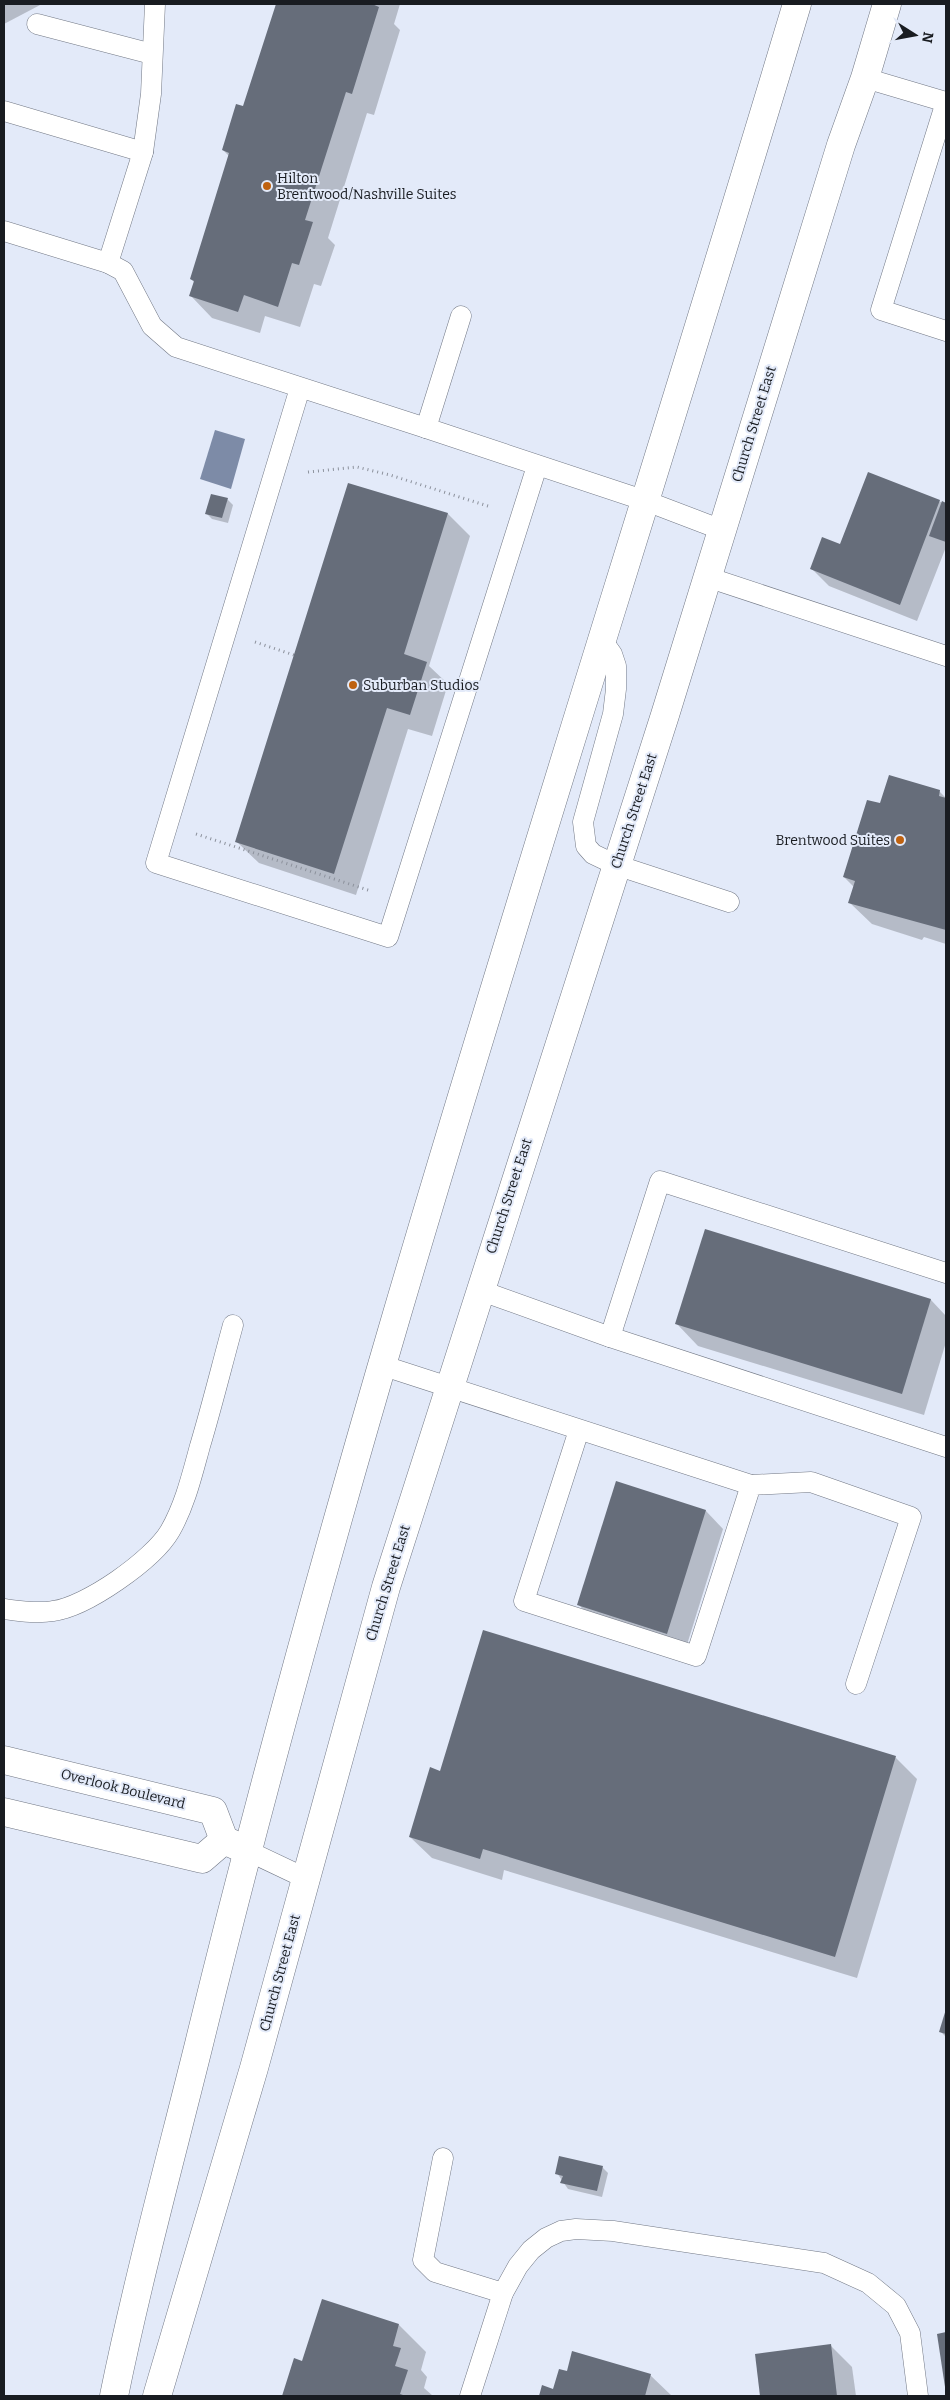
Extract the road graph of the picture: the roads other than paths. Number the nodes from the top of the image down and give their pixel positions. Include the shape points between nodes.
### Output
1 (155, 4) edge
2 (797, 4) edge
3 (887, 4) edge
4 (37, 24) dead end
5 (152, 54) junction
6 (865, 78) junction
7 (946, 102) edge
8 (4, 111) edge
9 (143, 152) junction
10 (4, 231) edge
11 (108, 263) junction
12 (460, 316) dead end
13 (946, 331) edge
14 (300, 388) junction
15 (426, 428) junction
16 (537, 466) junction
17 (646, 501) junction
18 (722, 530) junction
19 (707, 577) junction
20 (602, 640) junction
21 (946, 656) edge
22 (616, 865) junction
23 (729, 902) dead end
24 (946, 1273) edge
25 (479, 1290) junction
26 (233, 1325) dead end
27 (610, 1337) junction
28 (381, 1365) junction
29 (450, 1387) junction
30 (579, 1430) junction
31 (946, 1447) edge
32 (751, 1485) junction
33 (4, 1608) edge
34 (856, 1684) dead end
35 (4, 1760) edge
36 (4, 1812) edge
37 (235, 1845) junction
38 (305, 1878) junction
39 (443, 2158) dead end
40 (504, 2293) junction
41 (114, 2396) edge
42 (157, 2396) edge
43 (470, 2396) edge
44 (918, 2396) edge

1 - 5 lane
2 - 17 main road
3 - 6 main road, Church Street East
4 - 5 lane
5 - 9 lane via 151,94
6 - 7 lane
6 - 18 main road, Church Street East via 840,145
7 - 13 lane via 881,310
8 - 9 lane
9 - 11 lane
10 - 11 lane
11 - 14 lane via 123,271 152,326 176,348
12 - 15 lane
14 - 15 lane
14 - 16 lane via 156,863 388,937
15 - 16 lane
16 - 17 lane
17 - 18 lane
17 - 20 main road
18 - 19 main road, Church Street East
19 - 21 lane
19 - 22 main road, Church Street East
20 - 22 lane via 616,666 616,689 613,714 583,832 586,846 593,854
20 - 28 main road
22 - 23 lane
22 - 25 main road, Church Street East
24 - 27 lane via 660,1181
25 - 27 lane
25 - 29 main road, Church Street East
26 - 33 lane via 187,1493 169,1533 140,1563 83,1602 52,1612
27 - 31 lane
28 - 29 lane
28 - 37 main road
29 - 30 lane
29 - 38 main road, Church Street East via 386,1587
30 - 32 lane
30 - 32 lane via 524,1601 696,1656
32 - 34 lane via 811,1482 911,1518
35 - 37 main road, Overlook Boulevard via 212,1811
36 - 37 main road via 202,1859
37 - 38 lane
37 - 41 main road
38 - 42 main road, Church Street East via 254,2068
39 - 40 lane via 423,2260 436,2272
40 - 43 lane
40 - 44 lane via 518,2266 531,2250 546,2238 576,2229 613,2231 824,2264 868,2282 896,2306 910,2333

